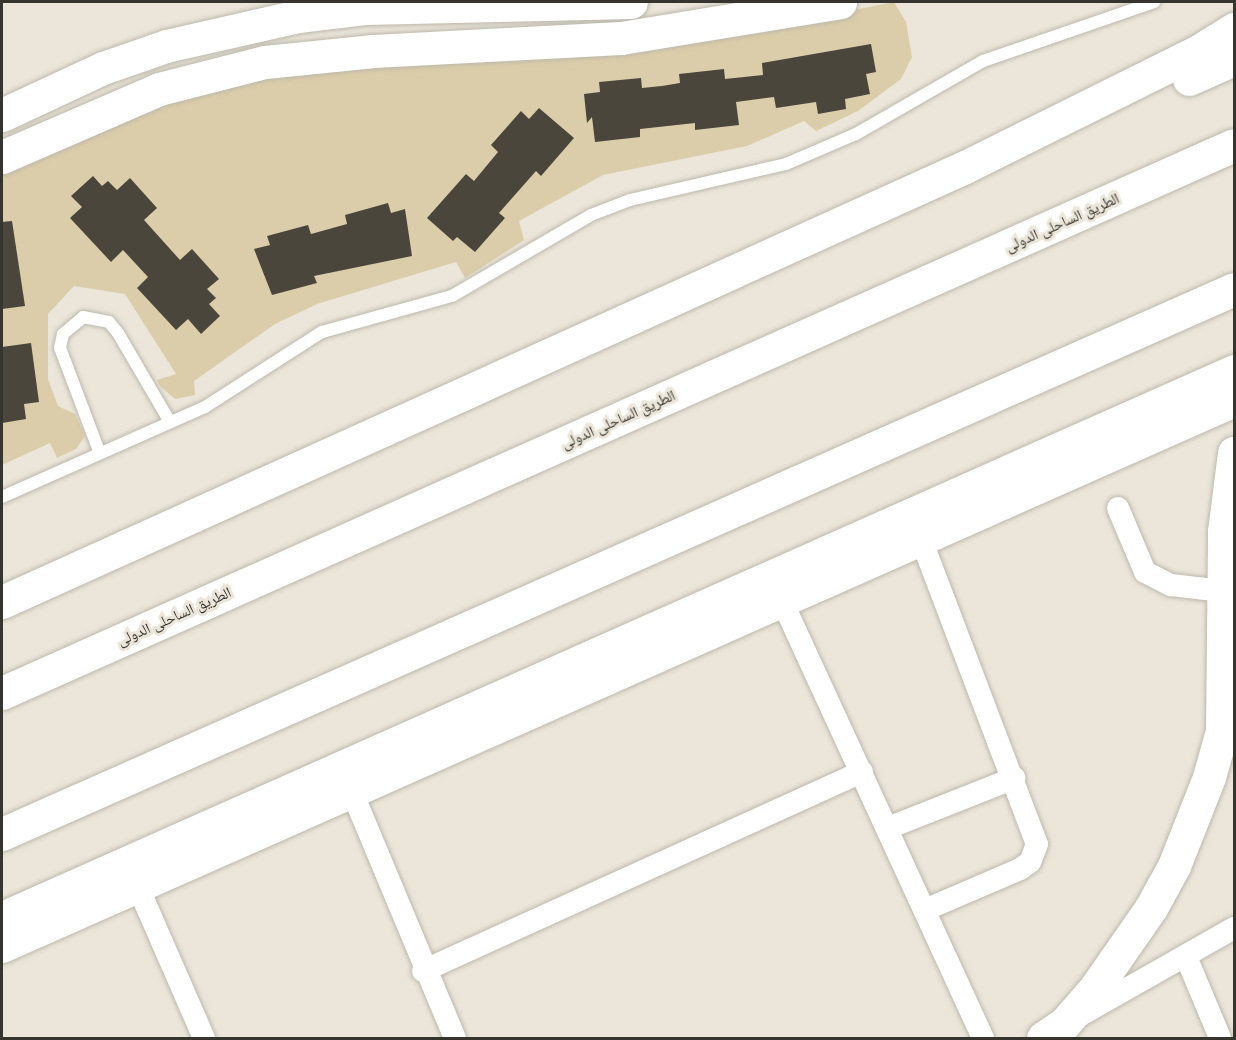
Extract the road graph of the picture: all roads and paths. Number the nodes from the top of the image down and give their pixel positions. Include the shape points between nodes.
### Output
1 (631, 2) edge
2 (840, 2) edge
3 (1154, 2) edge
4 (1234, 29) edge
5 (1234, 59) edge
6 (2, 115) edge
7 (1234, 145) edge
8 (2, 157) edge
9 (1234, 289) edge
10 (1234, 371) edge
11 (1234, 400) edge
12 (170, 422) junction
13 (99, 451) junction
14 (1234, 453) edge
15 (2, 497) edge
16 (1118, 508) dead end
17 (921, 539) junction
18 (782, 601) junction
19 (2, 602) edge
20 (1228, 606) edge
21 (2, 625) edge
22 (2, 693) edge
23 (1228, 736) edge
24 (862, 772) junction
25 (1014, 778) junction
26 (352, 792) junction
27 (888, 828) junction
28 (2, 834) edge
29 (138, 887) junction
30 (925, 910) junction
31 (2, 918) edge
32 (1234, 928) edge
33 (2, 946) edge
34 (1187, 959) junction
35 (423, 971) junction
36 (1054, 1031) edge
37 (204, 1038) edge
38 (455, 1038) edge
39 (983, 1038) edge
40 (1220, 1038) edge

1 - 6 main road via 365,8 287,18 166,46 103,68
2 - 8 main road via 621,38 373,51 265,62 159,89
3 - 12 lane via 983,61 856,134 786,164 630,200 591,215 452,296 322,332 229,393
4 - 19 main road via 1205,48 965,167
5 - 21 main road via 639,340
7 - 22 main road, الطريق الساحلى الدولى
9 - 28 main road
10 - 31 main road
11 - 17 main road
12 - 13 lane
12 - 13 lane via 109,322 83,317 67,329 60,348
13 - 15 lane
14 - 20 main road via 1224,531
16 - 20 street via 1145,572
17 - 18 main road
17 - 25 street
18 - 24 street
18 - 26 main road
20 - 23 main road
23 - 36 main road via 1174,866 1125,949
24 - 27 street
24 - 35 street
25 - 27 street
25 - 30 street via 1037,844 1030,862
26 - 29 main road
26 - 35 street
27 - 30 street
29 - 33 main road
29 - 37 street
30 - 39 street
32 - 34 street
34 - 36 street
34 - 40 street
35 - 38 street

